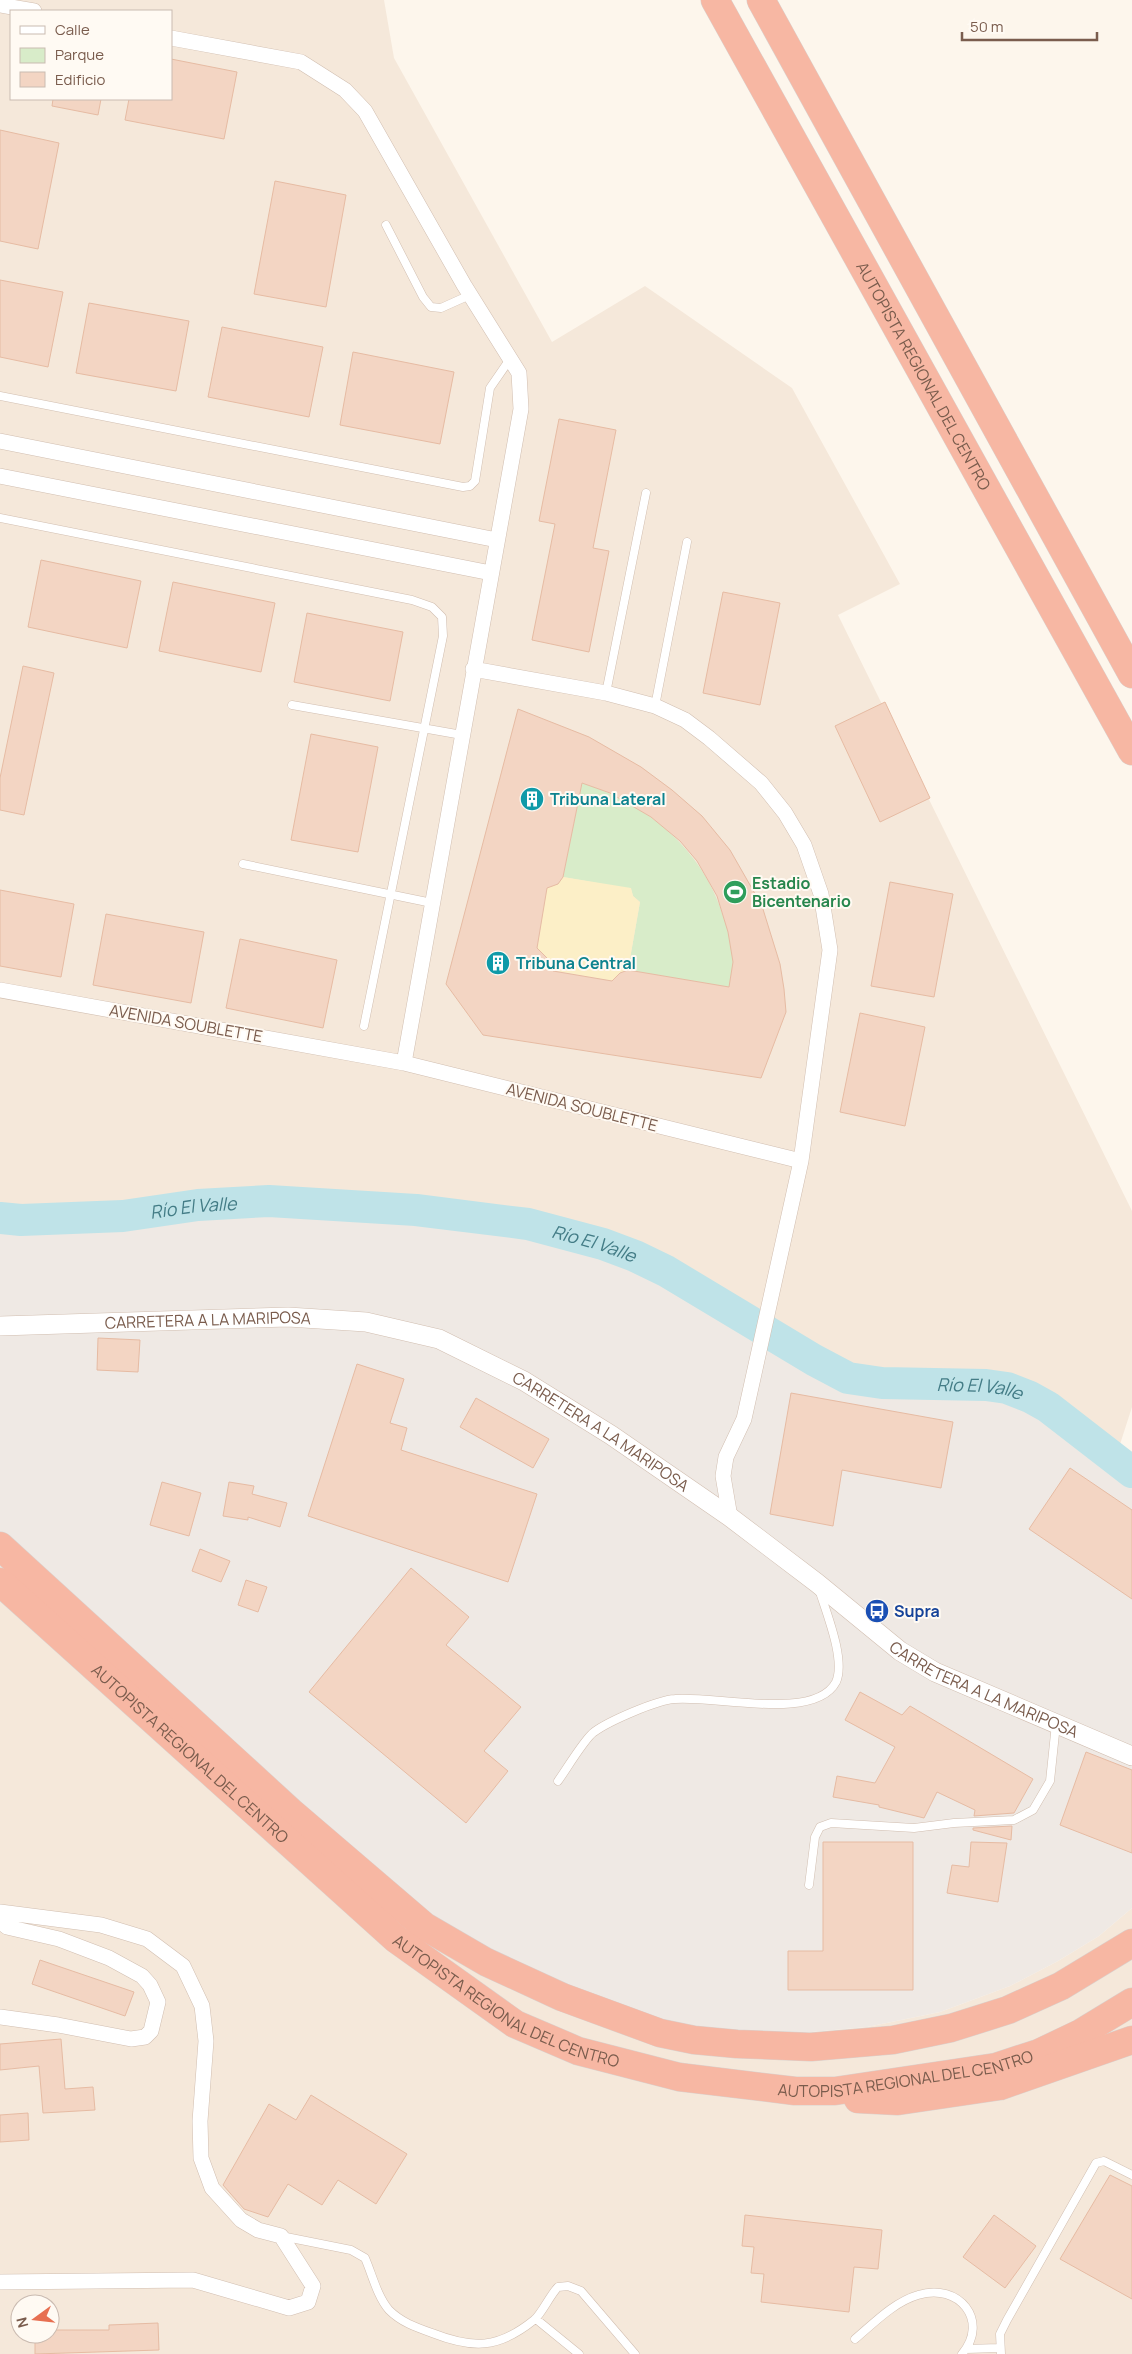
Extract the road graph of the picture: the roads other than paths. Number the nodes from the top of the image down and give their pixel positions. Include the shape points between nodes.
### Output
1 (695, 0) edge
2 (715, 0) edge
3 (761, 0) edge
4 (0, 5) edge
5 (28, 10) edge
6 (172, 38) edge
7 (752, 68) junction
8 (386, 225) dead end
9 (470, 295) junction
10 (510, 359) junction
11 (0, 396) edge
12 (0, 440) edge
13 (0, 476) edge
14 (646, 493) dead end
15 (0, 518) edge
16 (497, 540) junction
17 (687, 542) dead end
18 (491, 573) junction
19 (473, 669) junction
20 (1132, 674) edge
21 (606, 693) junction
22 (292, 705) dead end
23 (655, 706) junction
24 (424, 729) junction
25 (462, 735) junction
26 (1132, 751) edge
27 (243, 864) dead end
28 (391, 894) junction
29 (432, 903) junction
30 (0, 990) edge
31 (364, 1026) dead end
32 (404, 1063) junction
33 (801, 1161) junction
34 (0, 1326) edge
35 (730, 1517) junction
36 (0, 1546) edge
37 (0, 1582) edge
38 (817, 1583) junction
39 (1056, 1724) junction
40 (1132, 1756) edge
41 (558, 1781) dead end
42 (809, 1884) dead end
43 (0, 1912) edge
44 (0, 1921) edge
45 (1132, 1944) edge
46 (1132, 2002) edge
47 (0, 2017) edge
48 (1132, 2040) edge
49 (835, 2091) junction
50 (1132, 2176) edge
51 (281, 2236) junction
52 (0, 2282) edge
53 (536, 2319) junction
54 (855, 2339) dead end
55 (1000, 2351) edge
56 (964, 2352) edge
57 (578, 2354) edge
58 (635, 2354) edge

1 - 7 highway via 730,52
2 - 7 highway, AUTOPISTA REGIONAL DEL CENTRO
3 - 20 highway
4 - 5 street
6 - 9 street via 300,62 346,90 364,111
7 - 26 highway, AUTOPISTA REGIONAL DEL CENTRO
8 - 9 lane via 431,307 440,308
9 - 10 street
10 - 11 lane via 490,388 475,481 463,487
10 - 16 street via 519,373 521,409
12 - 16 street
13 - 18 street
14 - 21 lane
15 - 24 lane via 412,600 432,607 442,617 443,636
16 - 18 street
17 - 23 lane
18 - 19 street
19 - 21 street
19 - 25 street
21 - 23 street
22 - 24 lane
23 - 33 street via 685,720 761,783 785,813 804,845 821,894 830,950
24 - 25 lane
24 - 28 lane
25 - 29 street
27 - 28 lane
28 - 29 lane
28 - 31 lane
29 - 32 street
30 - 32 street, AVENIDA SOUBLETTE
32 - 33 street, AVENIDA SOUBLETTE
33 - 35 street via 744,1419 726,1457 723,1476
34 - 35 street, CARRETERA A LA MARIPOSA via 288,1317 366,1322 439,1339 524,1381 572,1410
35 - 38 street, CARRETERA A LA MARIPOSA
36 - 45 highway, AUTOPISTA REGIONAL DEL CENTRO via 292,1813 424,1926 486,1962 562,1997 660,2032 694,2040 811,2047 893,2040 951,2028 1008,2010 1060,1986
37 - 49 highway, AUTOPISTA REGIONAL DEL CENTRO via 396,1939 515,2024 578,2051 679,2077 795,2091
38 - 39 street, CARRETERA A LA MARIPOSA via 907,1655 935,1672
38 - 41 lane via 840,1661 836,1682 825,1693 806,1703 675,1698 593,1732
39 - 40 street, CARRETERA A LA MARIPOSA
39 - 42 lane via 1050,1781 1034,1810 1014,1820 914,1828 831,1823 820,1827 815,1837
43 - 51 street via 102,1925 147,1938 183,1966 202,2006 206,2041 200,2121 201,2158 212,2188 241,2220 258,2230
44 - 47 street via 8,1927 59,1939 109,1958 142,1976 158,2002 152,2031 145,2037 131,2039
46 - 49 highway, AUTOPISTA REGIONAL DEL CENTRO via 1039,2053 996,2067
48 - 49 highway via 1000,2086 898,2101 863,2100
50 - 55 lane via 1104,2161 1096,2164 1007,2320 1000,2334
51 - 52 street via 313,2286 308,2302 289,2308 193,2280
51 - 53 lane via 351,2250 365,2258 388,2308 405,2323 456,2342 481,2345 501,2340
53 - 57 lane
53 - 58 lane via 558,2286 568,2286 581,2292
54 - 56 lane via 901,2302 918,2295 944,2292 957,2298 969,2313 974,2328
55 - 56 lane

